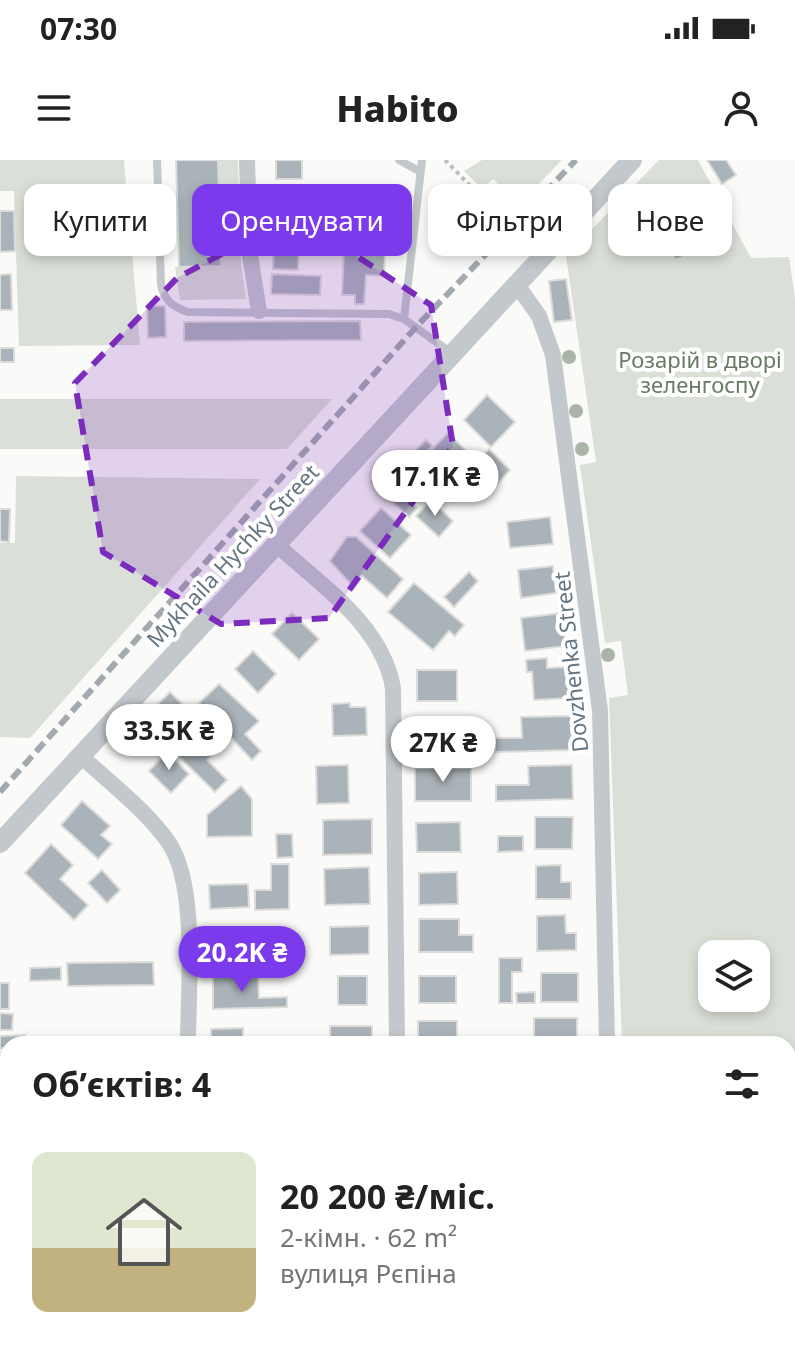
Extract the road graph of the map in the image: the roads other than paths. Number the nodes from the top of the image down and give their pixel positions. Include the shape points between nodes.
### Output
1 (157, 160) edge
2 (247, 160) edge
3 (399, 160) edge
4 (422, 160) edge
5 (632, 160) edge
6 (419, 171) junction
7 (524, 278) junction
8 (259, 311) junction
9 (404, 319) junction
10 (453, 354) junction
11 (275, 543) junction
12 (81, 756) junction
13 (0, 843) edge
14 (188, 1036) edge
15 (397, 1036) edge
16 (607, 1036) edge

1 - 8 lane via 163,295 188,312
2 - 8 street via 250,255
3 - 6 lane
4 - 6 lane
5 - 7 street, Mykhaila Hychky Street
6 - 9 lane
7 - 10 street, Mykhaila Hychky Street
7 - 16 street, Dovzhenka Street via 553,355 597,682 603,747
8 - 9 lane via 372,313
9 - 10 lane
10 - 11 street, Mykhaila Hychky Street
11 - 12 street, Mykhaila Hychky Street
11 - 15 street via 366,628 390,670
12 - 13 street, Mykhaila Hychky Street
12 - 14 street via 154,825 178,861 187,903

